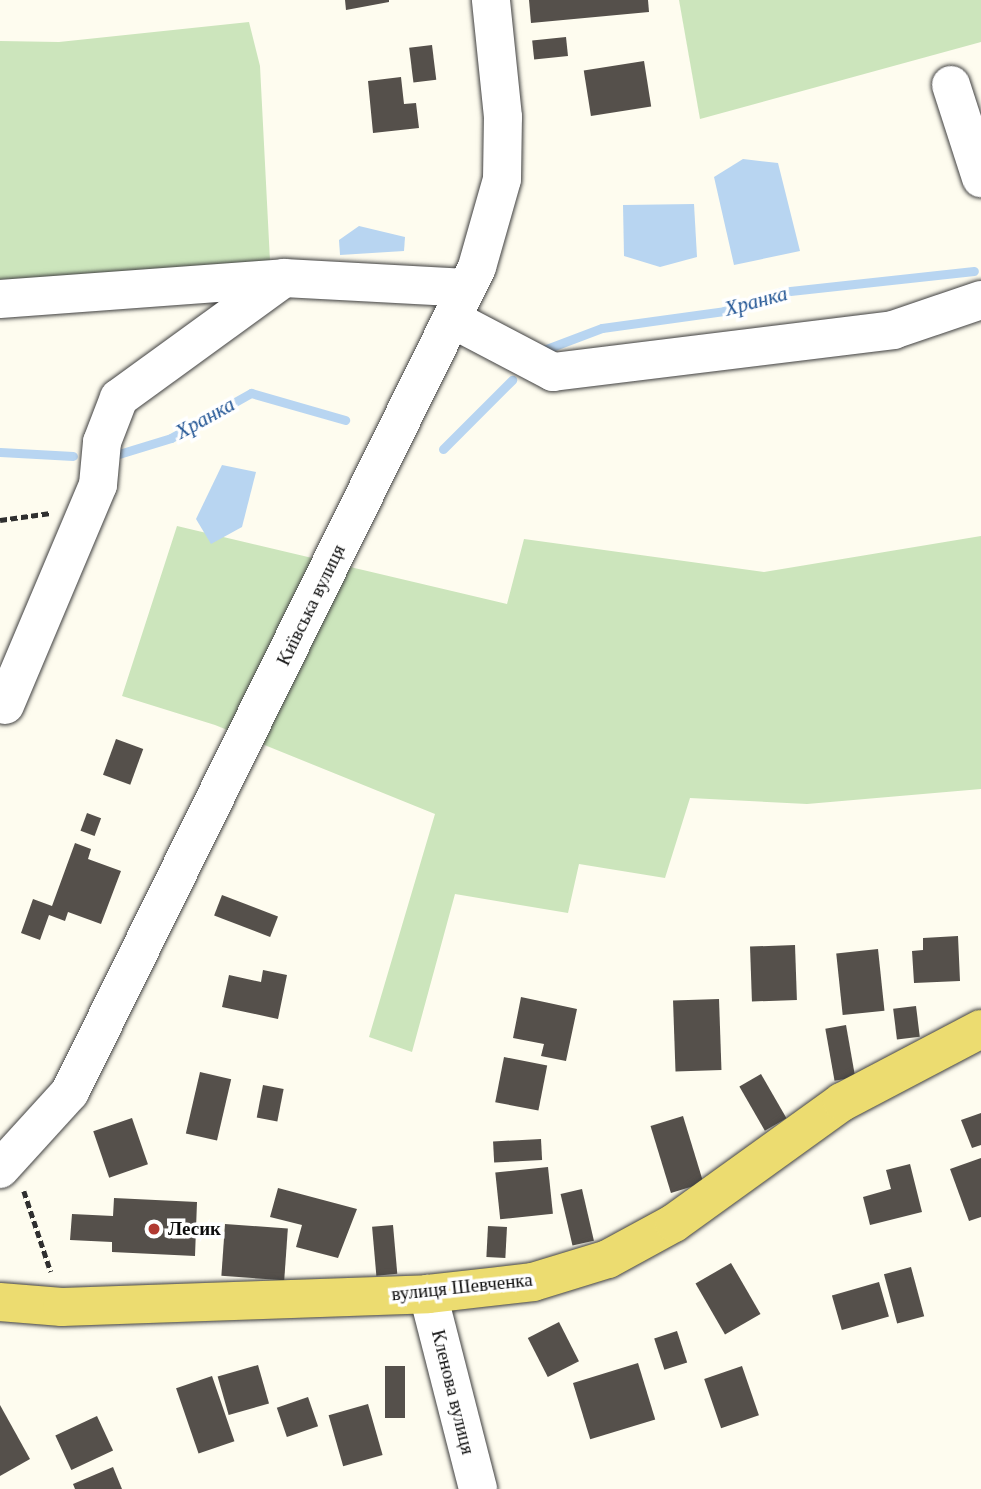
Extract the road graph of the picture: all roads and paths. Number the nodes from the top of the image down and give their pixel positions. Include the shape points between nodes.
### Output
1 (491, 0) edge
2 (951, 85) dead end
3 (981, 178) edge
4 (284, 278) junction
5 (0, 299) edge
6 (981, 300) edge
7 (460, 303) junction
8 (5, 705) dead end
9 (981, 1029) edge
10 (7, 1163) edge
11 (428, 1294) junction
12 (0, 1302) edge
13 (62, 1307) junction
14 (478, 1489) edge

1 - 7 street, Київська вулиця via 503,117 502,179 492,230
2 - 3 street
4 - 5 street
4 - 7 street
4 - 8 street via 119,398 102,442 98,485
6 - 7 street via 893,330 553,372
7 - 10 street, Київська вулиця via 70,1092
9 - 11 main road, вулиця Шевченка via 842,1102 674,1223 608,1259 533,1282
10 - 13 path
11 - 13 main road, вулиця Шевченка
11 - 14 street, Кленова вулиця
12 - 13 main road, вулиця Шевченка

